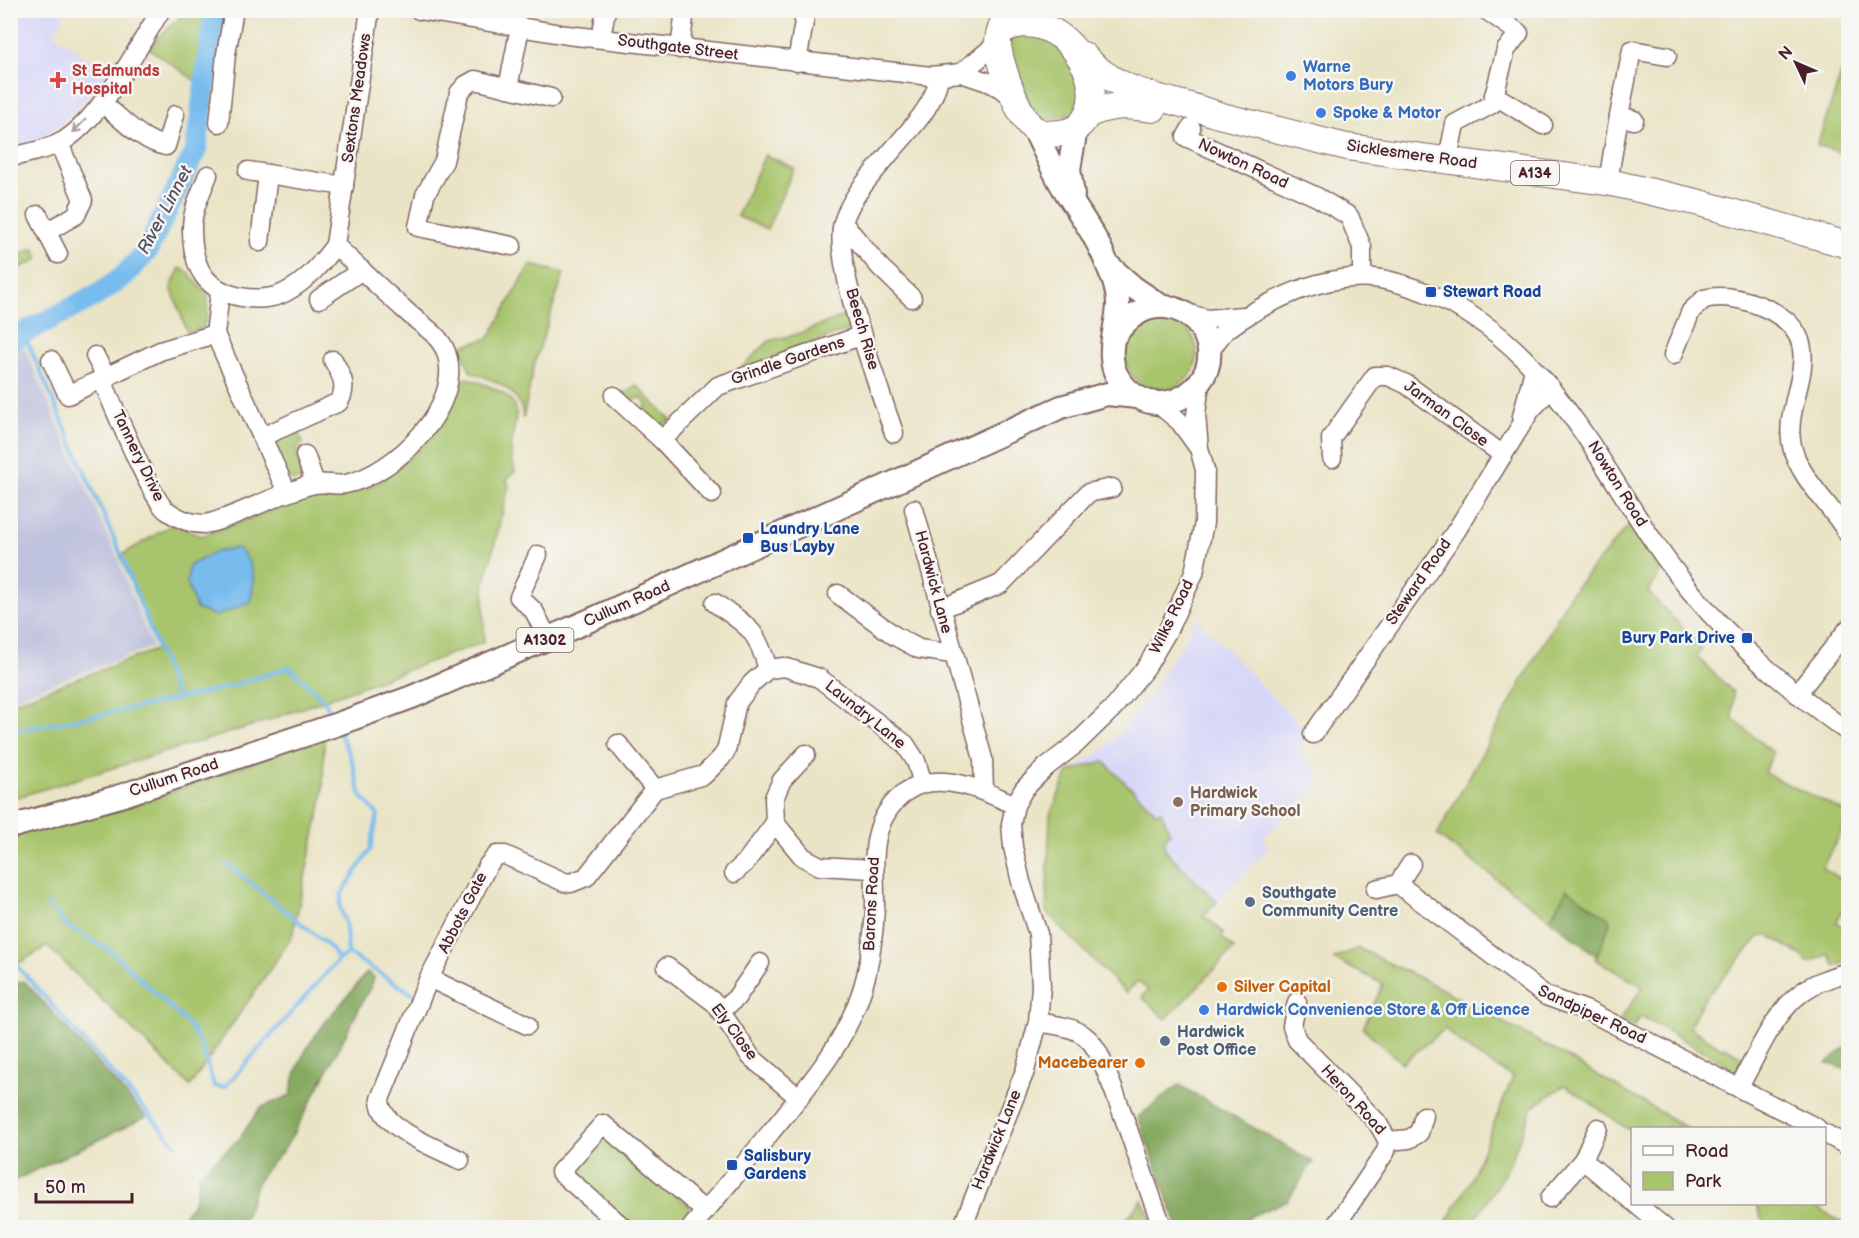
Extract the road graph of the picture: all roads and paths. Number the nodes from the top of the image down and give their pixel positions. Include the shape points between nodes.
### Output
1 (161, 10) edge
2 (234, 10) edge
3 (370, 10) edge
4 (419, 10) edge
5 (606, 10) edge
6 (685, 10) edge
7 (806, 10) edge
8 (1486, 10) edge
9 (465, 14) edge
10 (520, 27) junction
11 (1002, 28) edge
12 (1075, 36) junction
13 (601, 38) junction
14 (680, 49) junction
15 (1667, 56) dead end
16 (797, 62) junction
17 (961, 73) junction
18 (939, 76) junction
19 (508, 88) junction
20 (1494, 95) junction
21 (1014, 96) junction
22 (551, 98) dead end
23 (102, 103) junction
24 (175, 115) dead end
25 (1218, 115) junction
26 (1083, 122) junction
27 (219, 123) dead end
28 (1543, 125) dead end
29 (1033, 128) junction
30 (1191, 128) dead end
31 (59, 143) junction
32 (10, 157) edge
33 (1448, 159) junction
34 (248, 171) dead end
35 (268, 174) junction
36 (208, 175) dead end
37 (1608, 182) junction
38 (345, 186) junction
39 (1074, 202) junction
40 (843, 223) junction
41 (260, 242) dead end
42 (335, 245) junction
43 (1848, 245) edge
44 (512, 246) dead end
45 (58, 254) dead end
46 (1107, 264) junction
47 (362, 270) junction
48 (1362, 276) junction
49 (220, 293) junction
50 (912, 298) dead end
51 (319, 299) dead end
52 (1161, 306) junction
53 (1186, 313) junction
54 (1253, 314) junction
55 (215, 334) junction
56 (863, 335) junction
57 (1113, 347) junction
58 (1680, 347) dead end
59 (1209, 353) junction
60 (95, 356) dead end
61 (51, 360) dead end
62 (333, 360) dead end
63 (1534, 370) junction
64 (105, 379) junction
65 (1200, 382) junction
66 (1551, 388) junction
67 (614, 396) dead end
68 (1147, 400) junction
69 (1061, 407) junction
70 (1519, 427) junction
71 (894, 434) dead end
72 (264, 436) junction
73 (662, 440) junction
74 (1199, 448) junction
75 (305, 455) dead end
76 (1503, 455) junction
77 (1332, 458) dead end
78 (315, 483) junction
79 (1112, 488) dead end
80 (287, 492) junction
81 (712, 494) dead end
82 (914, 509) dead end
83 (1848, 534) edge
84 (538, 555) dead end
85 (838, 594) dead end
86 (715, 603) dead end
87 (940, 609) junction
88 (1848, 629) edge
89 (548, 639) junction
90 (952, 654) junction
91 (768, 669) junction
92 (1797, 694) junction
93 (1848, 732) edge
94 (1313, 734) dead end
95 (618, 744) dead end
96 (806, 754) dead end
97 (923, 784) junction
98 (656, 789) junction
99 (984, 790) junction
100 (1015, 805) junction
101 (775, 823) junction
102 (10, 827) edge
103 (1411, 864) dead end
104 (873, 869) junction
105 (734, 873) dead end
106 (1398, 884) junction
107 (1376, 890) dead end
108 (760, 963) dead end
109 (667, 968) dead end
110 (1848, 972) edge
111 (429, 978) junction
112 (1297, 1002) dead end
113 (722, 1010) junction
114 (1038, 1022) junction
115 (527, 1025) dead end
116 (1739, 1087) junction
117 (799, 1098) junction
118 (1424, 1116) dead end
119 (1814, 1127) edge
120 (1598, 1128) dead end
121 (1826, 1134) edge
122 (1388, 1141) junction
123 (1848, 1146) edge
124 (460, 1160) dead end
125 (1583, 1160) junction
126 (1550, 1198) dead end
127 (1631, 1200) edge
128 (1638, 1205) edge
129 (705, 1211) junction
130 (624, 1227) edge
131 (691, 1227) edge
132 (962, 1227) edge
133 (1163, 1227) edge
134 (1334, 1227) edge
135 (1665, 1227) edge

1 - 23 street
2 - 27 street
3 - 38 street, Sextons Meadows
4 - 9 street, Southgate Street
5 - 13 street
6 - 14 street
7 - 16 street
8 - 20 street via 1519,33 1506,50
9 - 10 street, Southgate Street
10 - 13 street, Southgate Street
10 - 19 street
11 - 12 highway via 1023,13 1044,12 1062,22
11 - 17 street
11 - 21 highway
12 - 25 highway, Sicklesmere Road / A134 via 1119,85
12 - 26 highway via 1091,94
13 - 14 street, Southgate Street
14 - 16 street, Southgate Street
15 - 37 street via 1632,50 1626,118
16 - 18 street, Southgate Street
17 - 18 street, Southgate Street
17 - 21 street via 991,82
18 - 40 street, Beech Rise via 932,101 857,193
19 - 22 street
19 - 44 street via 475,81 461,88 444,161 425,195 418,227
20 - 28 street
20 - 33 street via 1492,104 1455,124
21 - 29 highway
23 - 24 street via 144,137 166,146
23 -> 31 street
25 - 26 highway, Sicklesmere Road / A134 via 1124,104
25 - 33 highway, Sicklesmere Road / A134 via 1347,147
26 - 29 highway via 1055,134
26 - 39 main road, Cullum Road / A1302 via 1069,169
29 - 39 main road, Cullum Road / A1302
30 - 48 street, Nowton Road via 1186,137 1317,197 1349,216 1362,247
31 - 32 street
31 - 45 street via 83,200 76,214 43,223
33 - 37 highway, Sicklesmere Road / A134
34 - 35 street, Sextons Meadows
35 - 38 street, Sextons Meadows
35 - 41 street
36 - 49 street via 195,208 193,242 202,275
37 - 43 highway, Sicklesmere Road / A134
38 - 42 street, Sextons Meadows
39 - 46 main road, Cullum Road / A1302
40 - 50 street
40 - 56 street, Beech Rise via 840,250
42 - 47 street, Tannery Drive
42 - 49 street, Sextons Meadows via 316,271 285,292 255,300
46 - 52 main road, Cullum Road / A1302
46 - 57 main road, Cullum Road / A1302 via 1118,301
47 - 51 street
47 - 78 street, Tannery Drive via 440,340 446,353 447,388 429,428 386,467 346,484
48 - 54 street, Nowton Road via 1303,287
48 - 63 street, Nowton Road via 1407,285 1441,298 1493,330
49 - 55 street
52 - 53 main road
52 - 57 main road via 1142,309 1126,320
53 - 54 street, Nowton Road via 1207,319
53 - 59 main road via 1202,330
54 - 59 street, Nowton Road via 1228,328
55 - 64 street via 160,351
55 - 72 street
56 - 71 street, Beech Rise
56 - 73 street, Grindle Gardens via 718,386
57 - 68 main road via 1119,381
57 - 69 main road, Cullum Road / A1302 via 1100,378
58 - 83 street via 1691,311 1704,298 1750,302 1773,311 1788,323 1800,341 1803,363 1791,445
59 - 65 main road
60 - 64 street, Tannery Drive
61 - 64 street via 68,394
62 - 72 street via 344,380 345,393 339,402
63 - 66 street, Nowton Road
63 - 70 street, Steward Road
64 - 80 street, Tannery Drive via 150,486 164,508 187,522 206,524
65 - 68 main road via 1189,394 1174,401
65 - 74 street, Wilks Road via 1196,415
66 - 70 street, Steward Road
66 - 92 street, Nowton Road via 1668,564 1724,628
67 - 73 street
68 - 69 main road, Cullum Road / A1302 via 1107,394
68 - 74 street, Wilks Road via 1180,422
69 - 89 main road, Cullum Road / A1302
70 - 76 street, Steward Road
72 - 80 street
73 - 81 street
74 - 100 street, Wilks Road via 1205,470 1204,523 1194,573 1167,632 1147,666 1113,708 1077,744 1046,767 1024,789
75 - 78 street
76 - 77 street, Jarman Close via 1406,384 1388,376 1375,376 1331,438
76 - 94 street, Steward Road via 1456,531
78 - 80 street, Tannery Drive
79 - 87 street via 1088,493 1001,584
82 - 87 street, Hardwick Lane
84 - 89 street via 519,597 534,611
85 - 90 street, Hardwick Lane via 919,649
86 - 91 street via 750,628 760,641
87 - 90 street, Hardwick Lane
88 - 92 street
89 - 102 main road, Cullum Road / A1302 via 338,724
90 - 99 street, Hardwick Lane via 983,759
91 - 97 street, Laundry Lane via 784,667 819,678 905,744 916,761
91 - 98 street via 737,703 726,751 711,769 694,779
92 - 93 street, Nowton Road
95 - 98 street
96 - 101 street via 782,780 774,798
97 - 99 street
97 - 104 street, Barons Road via 908,791 878,826
98 - 111 street, Abbots Gate via 579,881 564,882 505,855 492,859
99 - 100 street
100 - 114 street, Hardwick Lane via 1011,824 1013,847 1038,934
101 - 104 street via 803,857 820,866
101 - 105 street
103 - 106 street
104 - 117 street, Barons Road via 872,942 856,1008 823,1068
106 - 107 street
106 - 116 street, Sandpiper Road via 1546,996 1588,1011
108 - 113 street via 736,998
109 - 113 street, Ely Close
110 - 116 street via 1816,983 1798,995 1770,1032
111 - 115 street
111 - 124 street, Abbots Gate via 381,1093 380,1104 393,1125
112 - 122 street, Heron Road via 1292,1026 1297,1040 1377,1122
113 - 117 street, Ely Close via 751,1057
114 - 132 street, Hardwick Lane via 1024,1071
114 - 133 street via 1085,1036 1100,1056 1124,1111
116 - 119 street, Sandpiper Road
117 - 129 street, Barons Road
118 - 122 street via 1419,1133 1409,1139
120 - 125 street
121 - 123 street
122 - 134 street, Heron Road via 1386,1151
125 - 126 street
125 - 127 street
128 - 135 street
129 - 130 street via 607,1119 556,1177
129 - 131 street, Barons Road

